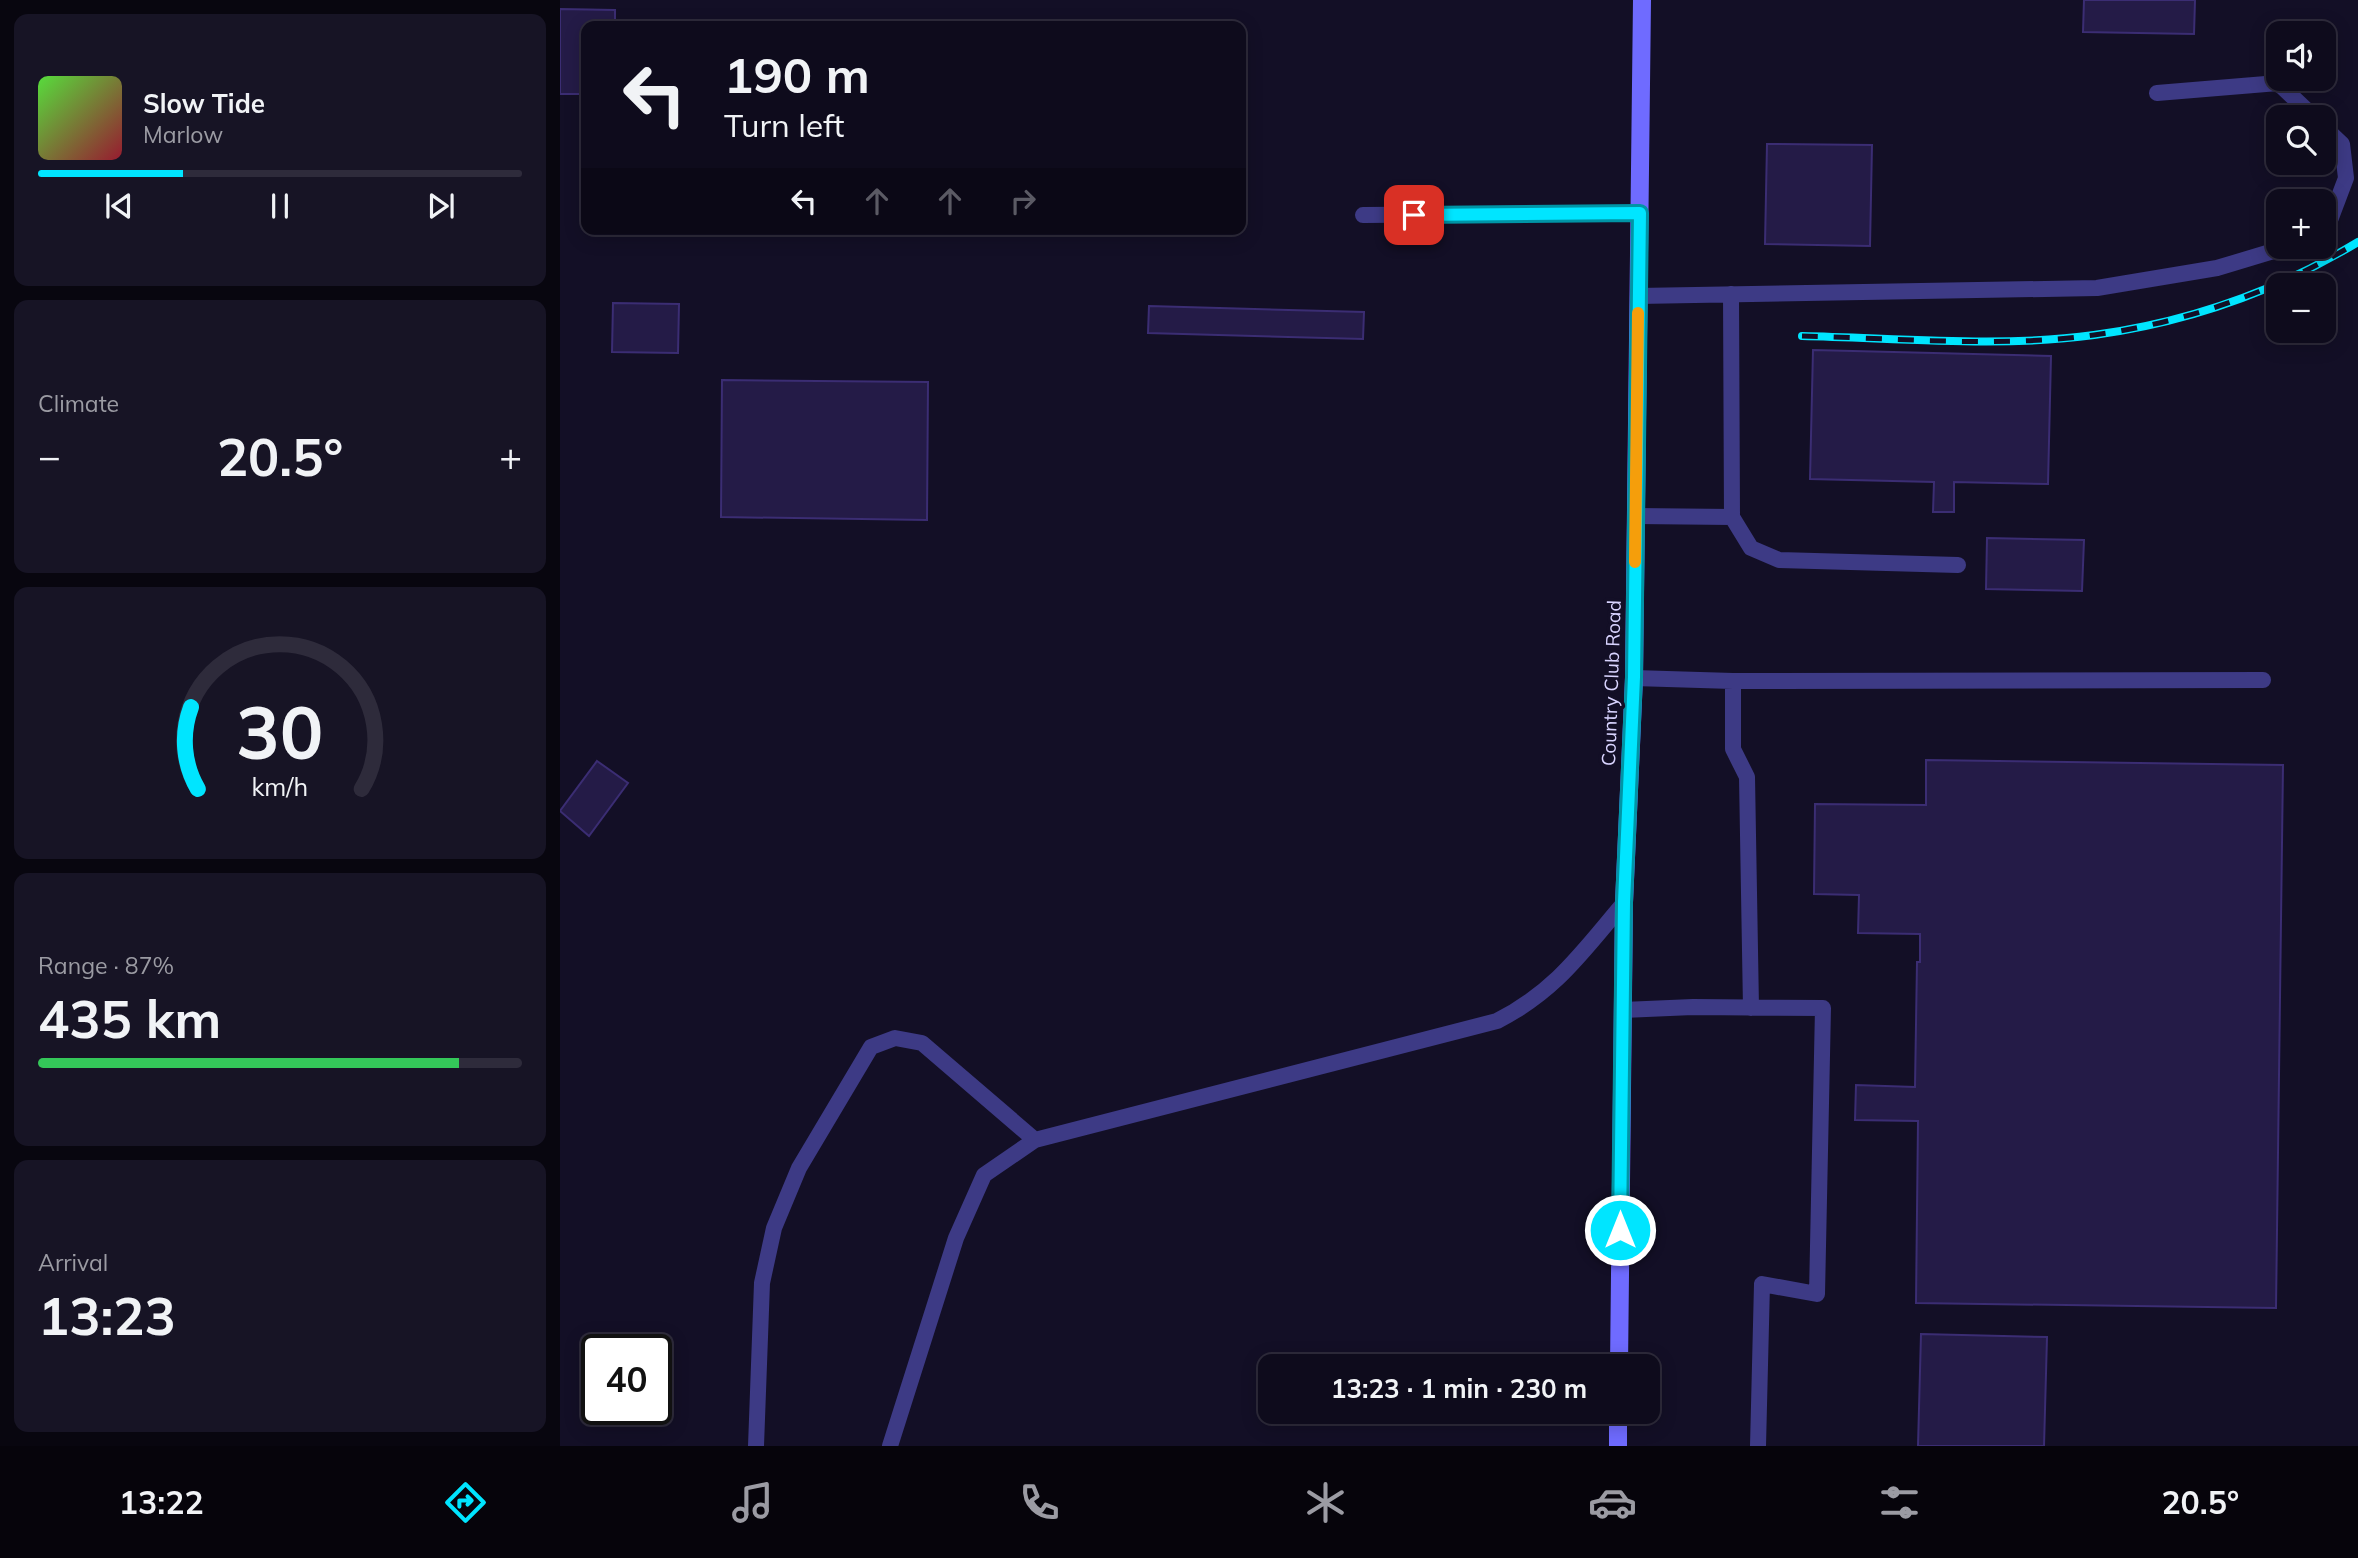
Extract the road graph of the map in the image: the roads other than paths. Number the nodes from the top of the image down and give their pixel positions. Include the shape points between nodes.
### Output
1 (1642, 0) edge
2 (2157, 93) dead end
3 (2301, 105) edge
4 (2336, 138) edge
5 (2336, 204) edge
6 (1640, 213) junction
7 (1363, 215) dead end
8 (2266, 253) edge
9 (1731, 294) junction
10 (1638, 296) junction
11 (1636, 516) junction
12 (1732, 517) junction
13 (1958, 565) dead end
14 (1634, 677) junction
15 (2263, 680) dead end
16 (1733, 681) junction
17 (1624, 902) junction
18 (1751, 1007) junction
19 (1623, 1010) junction
20 (1035, 1140) junction
21 (1619, 1354) edge
22 (1618, 1424) edge
23 (756, 1446) edge
24 (890, 1446) edge
25 (1618, 1446) edge
26 (1758, 1446) edge

1 - 6 street, Country Club Road
2 - 3 lane via 2278,83
4 - 5 lane via 2342,144 2346,178
6 - 7 lane
6 - 10 street, Country Club Road
8 - 9 lane via 2217,268 2097,288
9 - 10 lane
9 - 12 lane
10 - 11 street, Country Club Road
11 - 12 lane
11 - 14 street, Country Club Road
12 - 13 lane via 1751,548 1779,560
14 - 16 lane
14 - 17 street, Country Club Road
15 - 16 lane
16 - 18 lane via 1733,749 1747,777
17 - 19 street, Country Club Road
17 - 20 lane via 1552,987 1497,1021
18 - 19 lane
18 - 26 lane via 1823,1008 1817,1294 1762,1284
19 - 21 street, Country Club Road
20 - 23 lane via 922,1044 895,1038 871,1047 799,1168 774,1227 762,1283
20 - 24 lane via 984,1175 956,1238
22 - 25 street

